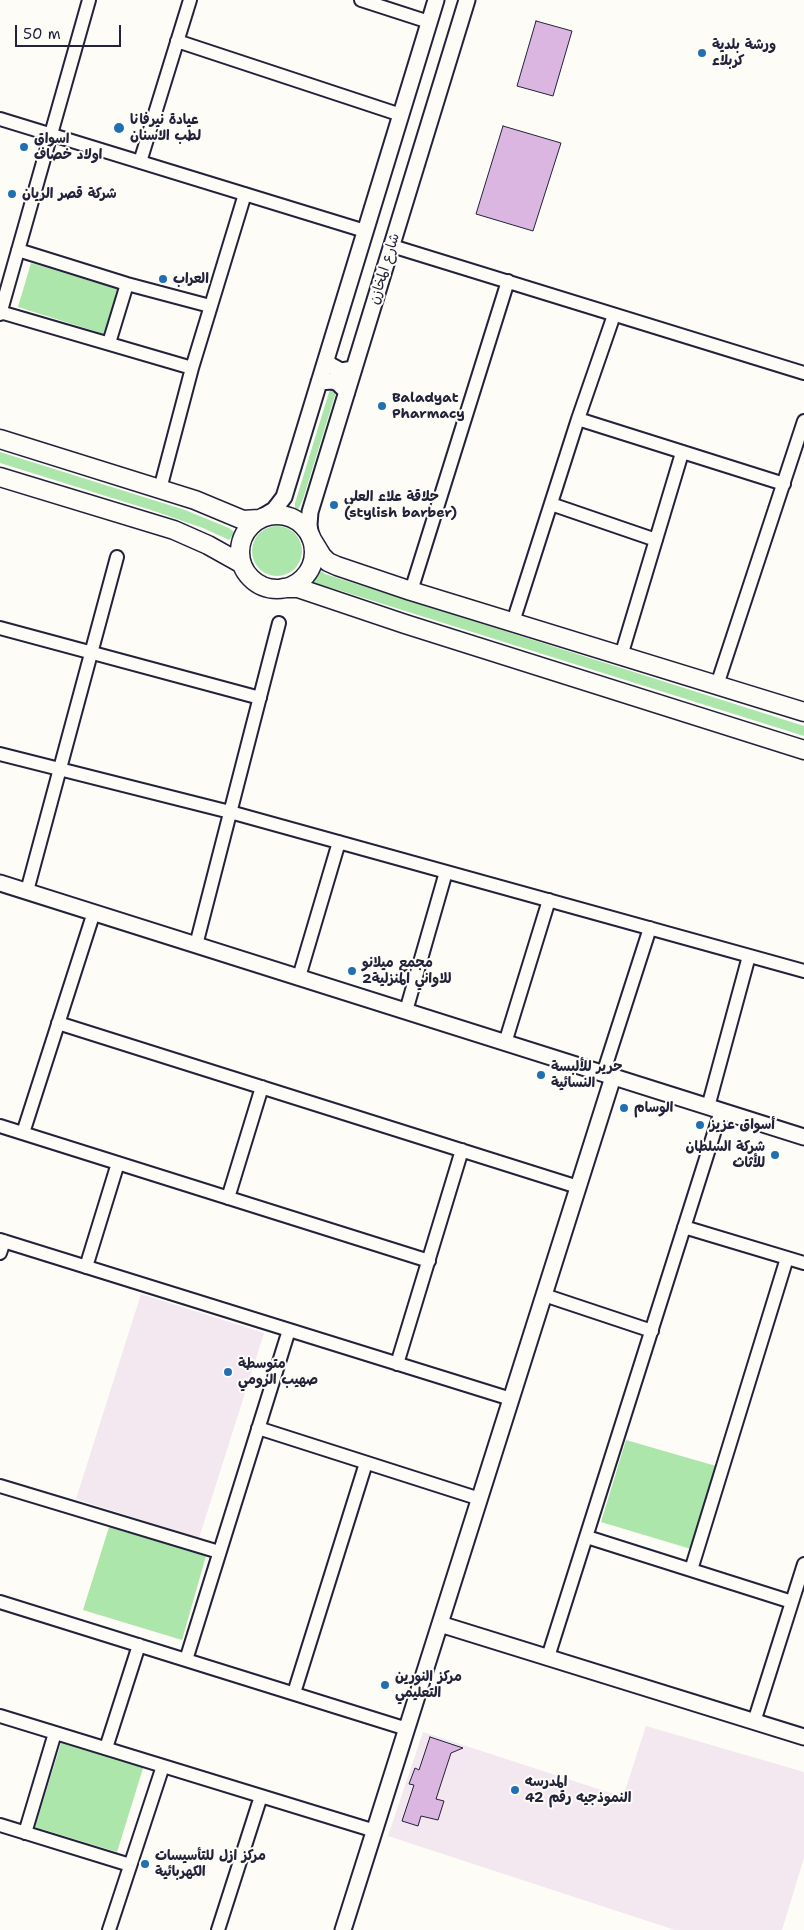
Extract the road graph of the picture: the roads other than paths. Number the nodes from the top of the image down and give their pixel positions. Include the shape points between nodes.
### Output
1 (89, 0) edge
2 (190, 0) edge
3 (360, 0) edge
4 (436, 0) edge
5 (467, 0) edge
6 (429, 22) junction
7 (178, 41) junction
8 (401, 115) junction
9 (0, 119) edge
10 (51, 134) junction
11 (140, 162) junction
12 (244, 194) junction
13 (366, 231) junction
14 (392, 246) junction
15 (18, 250) junction
16 (508, 282) junction
17 (127, 284) junction
18 (210, 306) junction
19 (0, 312) edge
20 (614, 315) junction
21 (109, 344) junction
22 (326, 360) junction
23 (192, 368) junction
24 (354, 369) junction
25 (804, 373) edge
26 (319, 382) junction
27 (347, 392) junction
28 (578, 419) junction
29 (804, 421) edge
30 (0, 439) edge
31 (682, 453) junction
32 (0, 477) edge
33 (784, 484) junction
34 (160, 489) junction
35 (551, 504) junction
36 (260, 519) junction
37 (311, 538) junction
38 (656, 540) junction
39 (117, 557) dead end
40 (242, 564) junction
41 (283, 588) junction
42 (411, 591) junction
43 (513, 622) junction
44 (279, 623) dead end
45 (0, 628) edge
46 (91, 652) junction
47 (621, 656) junction
48 (717, 686) junction
49 (260, 698) junction
50 (804, 712) edge
51 (804, 750) edge
52 (0, 754) edge
53 (60, 769) junction
54 (230, 812) junction
55 (339, 842) junction
56 (446, 872) junction
57 (0, 883) edge
58 (27, 891) junction
59 (549, 900) junction
60 (94, 912) junction
61 (650, 928) junction
62 (196, 945) junction
63 (749, 956) junction
64 (804, 971) edge
65 (299, 977) junction
66 (406, 1011) junction
67 (58, 1022) junction
68 (505, 1043) junction
69 (608, 1075) junction
70 (262, 1087) junction
71 (715, 1109) junction
72 (0, 1126) edge
73 (23, 1133) junction
74 (804, 1137) edge
75 (462, 1150) junction
76 (118, 1163) junction
77 (578, 1187) junction
78 (228, 1198) junction
79 (684, 1227) junction
80 (1, 1245) edge
81 (787, 1258) junction
82 (429, 1261) junction
83 (804, 1263) edge
84 (86, 1267) junction
85 (544, 1296) junction
86 (289, 1330) junction
87 (652, 1331) junction
88 (397, 1364) junction
89 (511, 1399) junction
90 (258, 1428) junction
91 (366, 1463) junction
92 (0, 1486) edge
93 (480, 1499) junction
94 (586, 1537) junction
95 (220, 1552) junction
96 (804, 1564) edge
97 (691, 1570) junction
98 (0, 1602) edge
99 (792, 1602) junction
100 (440, 1624) junction
101 (139, 1645) junction
102 (548, 1658) junction
103 (186, 1660) junction
104 (294, 1694) junction
105 (0, 1716) edge
106 (754, 1722) junction
107 (407, 1729) junction
108 (55, 1733) junction
109 (804, 1737) edge
110 (106, 1748) junction
111 (163, 1766) junction
112 (261, 1796) junction
113 (0, 1825) edge
114 (375, 1831) junction
115 (26, 1833) junction
116 (130, 1865) junction
117 (109, 1930) edge
118 (218, 1930) edge
119 (343, 1930) edge

1 - 10 street
2 - 7 street
3 - 6 street
4 - 6 street
5 - 14 street, شارع المخازن
6 - 8 street
7 - 8 street
7 - 11 street
8 - 13 street
9 - 10 street
10 - 11 street
10 - 15 street
11 - 12 street
12 - 13 street
12 - 18 street
13 - 22 street
14 - 16 street
14 - 24 street, شارع المخازن
15 - 17 street
15 - 19 street
16 - 20 street
16 - 42 street
17 - 18 street
17 - 21 street
18 - 23 street
19 - 21 street
20 - 25 street
20 - 28 street
21 - 23 street
22 - 24 street via 341,371
22 - 26 street
23 - 34 street
24 - 27 street, شارع المخازن
26 - 27 street via 332,380
26 - 36 street via 284,497 274,510
27 - 37 street, شارع المخازن via 310,512
28 - 31 street
28 - 35 street
29 - 33 street
30 - 34 main road
31 - 33 street
31 - 38 street
32 - 40 main road via 174,530
33 - 48 street
34 - 36 main road via 243,520
35 - 38 street
35 - 43 street
36 - 37 main road via 272,515 295,520
36 - 40 main road via 242,538
37 - 41 main road via 312,564 295,584
37 - 42 main road via 328,562
38 - 47 street
39 - 46 street
40 - 41 main road via 258,584
41 - 51 main road via 298,588
42 - 43 main road
43 - 47 main road
44 - 49 street
45 - 46 street
46 - 49 street
46 - 53 street
47 - 48 main road
48 - 50 main road
49 - 54 street
52 - 53 street
53 - 54 street
53 - 58 street
54 - 55 street
54 - 62 street
55 - 56 street
55 - 65 street
56 - 59 street
56 - 66 street
57 - 58 street
58 - 60 street
59 - 61 street
59 - 68 street
60 - 62 street
60 - 67 street
61 - 63 street
61 - 69 street
62 - 65 street
63 - 64 street
63 - 71 street
65 - 66 street
66 - 68 street
67 - 70 street
67 - 73 street
68 - 69 street
69 - 71 street
69 - 77 street
70 - 75 street
70 - 78 street
71 - 74 street
71 - 79 street
72 - 73 street
73 - 76 street
75 - 77 street
75 - 82 street
76 - 78 street
76 - 84 street
77 - 85 street
78 - 82 street
79 - 81 street
79 - 87 street
80 - 84 street
81 - 83 street
81 - 97 street
82 - 88 street
84 - 86 street
85 - 87 street
85 - 89 street
86 - 88 street
86 - 90 street
87 - 94 street
88 - 89 street
89 - 93 street
90 - 91 street
90 - 95 street
91 - 93 street
91 - 104 street
92 - 95 street
93 - 100 street
94 - 97 street
94 - 102 street
95 - 103 street
96 - 99 street
97 - 99 street
98 - 101 street
99 - 106 street
100 - 102 street
100 - 107 street
101 - 103 street
101 - 110 street
102 - 106 street
103 - 104 street
104 - 107 street
105 - 108 street
106 - 109 street
107 - 114 street
108 - 110 street
108 - 115 street
110 - 111 street
111 - 112 street
111 - 116 street
112 - 114 street
112 - 118 street
113 - 115 street
114 - 119 street
115 - 116 street
116 - 117 street

